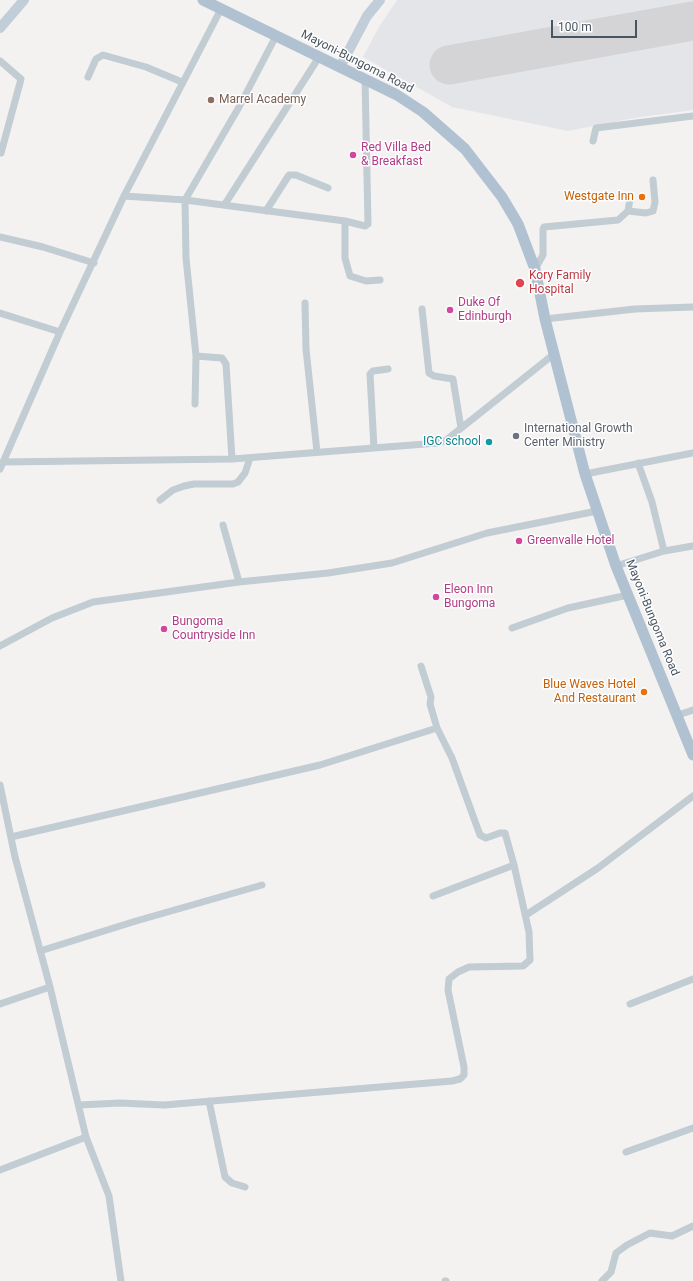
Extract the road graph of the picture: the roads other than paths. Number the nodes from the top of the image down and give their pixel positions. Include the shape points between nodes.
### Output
1 (24, 0) edge
2 (203, 0) edge
3 (380, 0) edge
4 (221, 9) junction
5 (0, 28) edge
6 (276, 36) junction
7 (319, 57) junction
8 (0, 61) edge
9 (340, 66) junction
10 (88, 77) dead end
11 (365, 79) junction
12 (182, 82) junction
13 (693, 116) edge
14 (593, 140) dead end
15 (1, 153) edge
16 (654, 180) dead end
17 (328, 188) dead end
18 (124, 196) junction
19 (630, 198) dead end
20 (186, 200) junction
21 (225, 204) junction
22 (266, 211) junction
23 (628, 211) junction
24 (345, 221) junction
25 (0, 237) edge
26 (94, 264) junction
27 (535, 269) junction
28 (380, 280) dead end
29 (305, 303) dead end
30 (693, 307) edge
31 (422, 309) dead end
32 (0, 312) edge
33 (545, 319) junction
34 (60, 332) junction
35 (554, 354) junction
36 (196, 356) junction
37 (388, 369) dead end
38 (195, 404) dead end
39 (461, 428) junction
40 (374, 448) junction
41 (317, 452) junction
42 (693, 453) edge
43 (250, 458) junction
44 (232, 459) junction
45 (638, 463) junction
46 (1, 466) edge
47 (585, 474) junction
48 (160, 500) dead end
49 (597, 511) junction
50 (223, 525) dead end
51 (693, 546) edge
52 (664, 551) junction
53 (616, 566) junction
54 (239, 582) junction
55 (628, 595) junction
56 (512, 628) dead end
57 (0, 646) edge
58 (421, 666) dead end
59 (693, 710) edge
60 (678, 715) junction
61 (437, 728) junction
62 (693, 755) edge
63 (0, 785) edge
64 (693, 796) edge
65 (11, 837) junction
66 (514, 865) junction
67 (262, 885) dead end
68 (433, 896) dead end
69 (526, 915) junction
70 (40, 951) junction
71 (693, 979) edge
72 (50, 987) junction
73 (0, 1004) edge
74 (630, 1004) dead end
75 (209, 1101) junction
76 (79, 1105) junction
77 (693, 1128) edge
78 (86, 1138) junction
79 (626, 1152) dead end
80 (0, 1170) edge
81 (245, 1187) dead end
82 (693, 1226) edge
83 (121, 1281) edge
84 (602, 1281) edge

1 - 5 street
2 - 4 main road, Mayoni-Bungoma Road
3 - 9 street via 367,16
4 - 6 main road, Mayoni-Bungoma Road
4 - 12 street
6 - 7 main road, Mayoni-Bungoma Road
6 - 20 street
7 - 9 main road, Mayoni-Bungoma Road
7 - 21 street
8 - 15 street via 21,79
9 - 11 main road, Mayoni-Bungoma Road
10 - 12 street via 96,59 103,54 146,67
11 - 24 street via 369,222 365,226
11 - 27 main road, Mayoni-Bungoma Road via 423,112 465,149 502,197 518,224
12 - 18 street
13 - 14 street via 596,128
16 - 23 street via 653,211
17 - 22 street via 296,175 289,175
18 - 20 street
18 - 26 street
19 - 23 street
20 - 21 street
20 - 36 street via 186,258
21 - 22 street
22 - 24 street
23 - 27 street via 618,220 544,227 543,255
24 - 28 street via 345,258 350,276 366,281
25 - 26 street via 43,247
26 - 34 street
27 - 33 main road, Mayoni-Bungoma Road
29 - 41 street via 306,349
30 - 33 street via 635,309
31 - 39 street via 429,373 431,376 453,379
32 - 34 street
33 - 35 main road, Mayoni-Bungoma Road
34 - 46 street
35 - 39 street
35 - 47 main road, Mayoni-Bungoma Road
36 - 38 street
36 - 44 street via 222,358 226,364
37 - 40 street via 370,374
39 - 40 street via 442,442
40 - 41 street
41 - 43 street
42 - 45 street
43 - 44 street
43 - 48 street via 245,473 238,482 189,485 173,490
44 - 46 street
45 - 47 street
45 - 52 street via 652,502
47 - 49 main road, Mayoni-Bungoma Road
49 - 53 main road, Mayoni-Bungoma Road
49 - 54 street via 487,532 392,563 328,573
50 - 54 street
51 - 52 street
52 - 53 street
53 - 55 main road, Mayoni-Bungoma Road
54 - 57 street via 93,602 52,618
55 - 56 street via 568,608
55 - 60 main road, Mayoni-Bungoma Road
58 - 61 street
59 - 60 street
60 - 62 main road, Mayoni-Bungoma Road
61 - 65 street via 320,765
61 - 66 street via 452,758 480,835 486,838 506,833
63 - 65 street
64 - 69 street via 598,868
65 - 70 street
66 - 68 street
66 - 69 street
67 - 70 street
69 - 75 street via 531,956 527,964 469,968 452,975 448,983 464,1068 464,1075 460,1079 452,1082
70 - 72 street
71 - 74 street
72 - 73 street
72 - 76 street
75 - 76 street via 164,1105
75 - 81 street via 225,1177 232,1183
76 - 78 street
77 - 79 street
78 - 80 street
78 - 83 street via 108,1196
82 - 84 street via 672,1236 650,1233 627,1245 616,1253 611,1272

